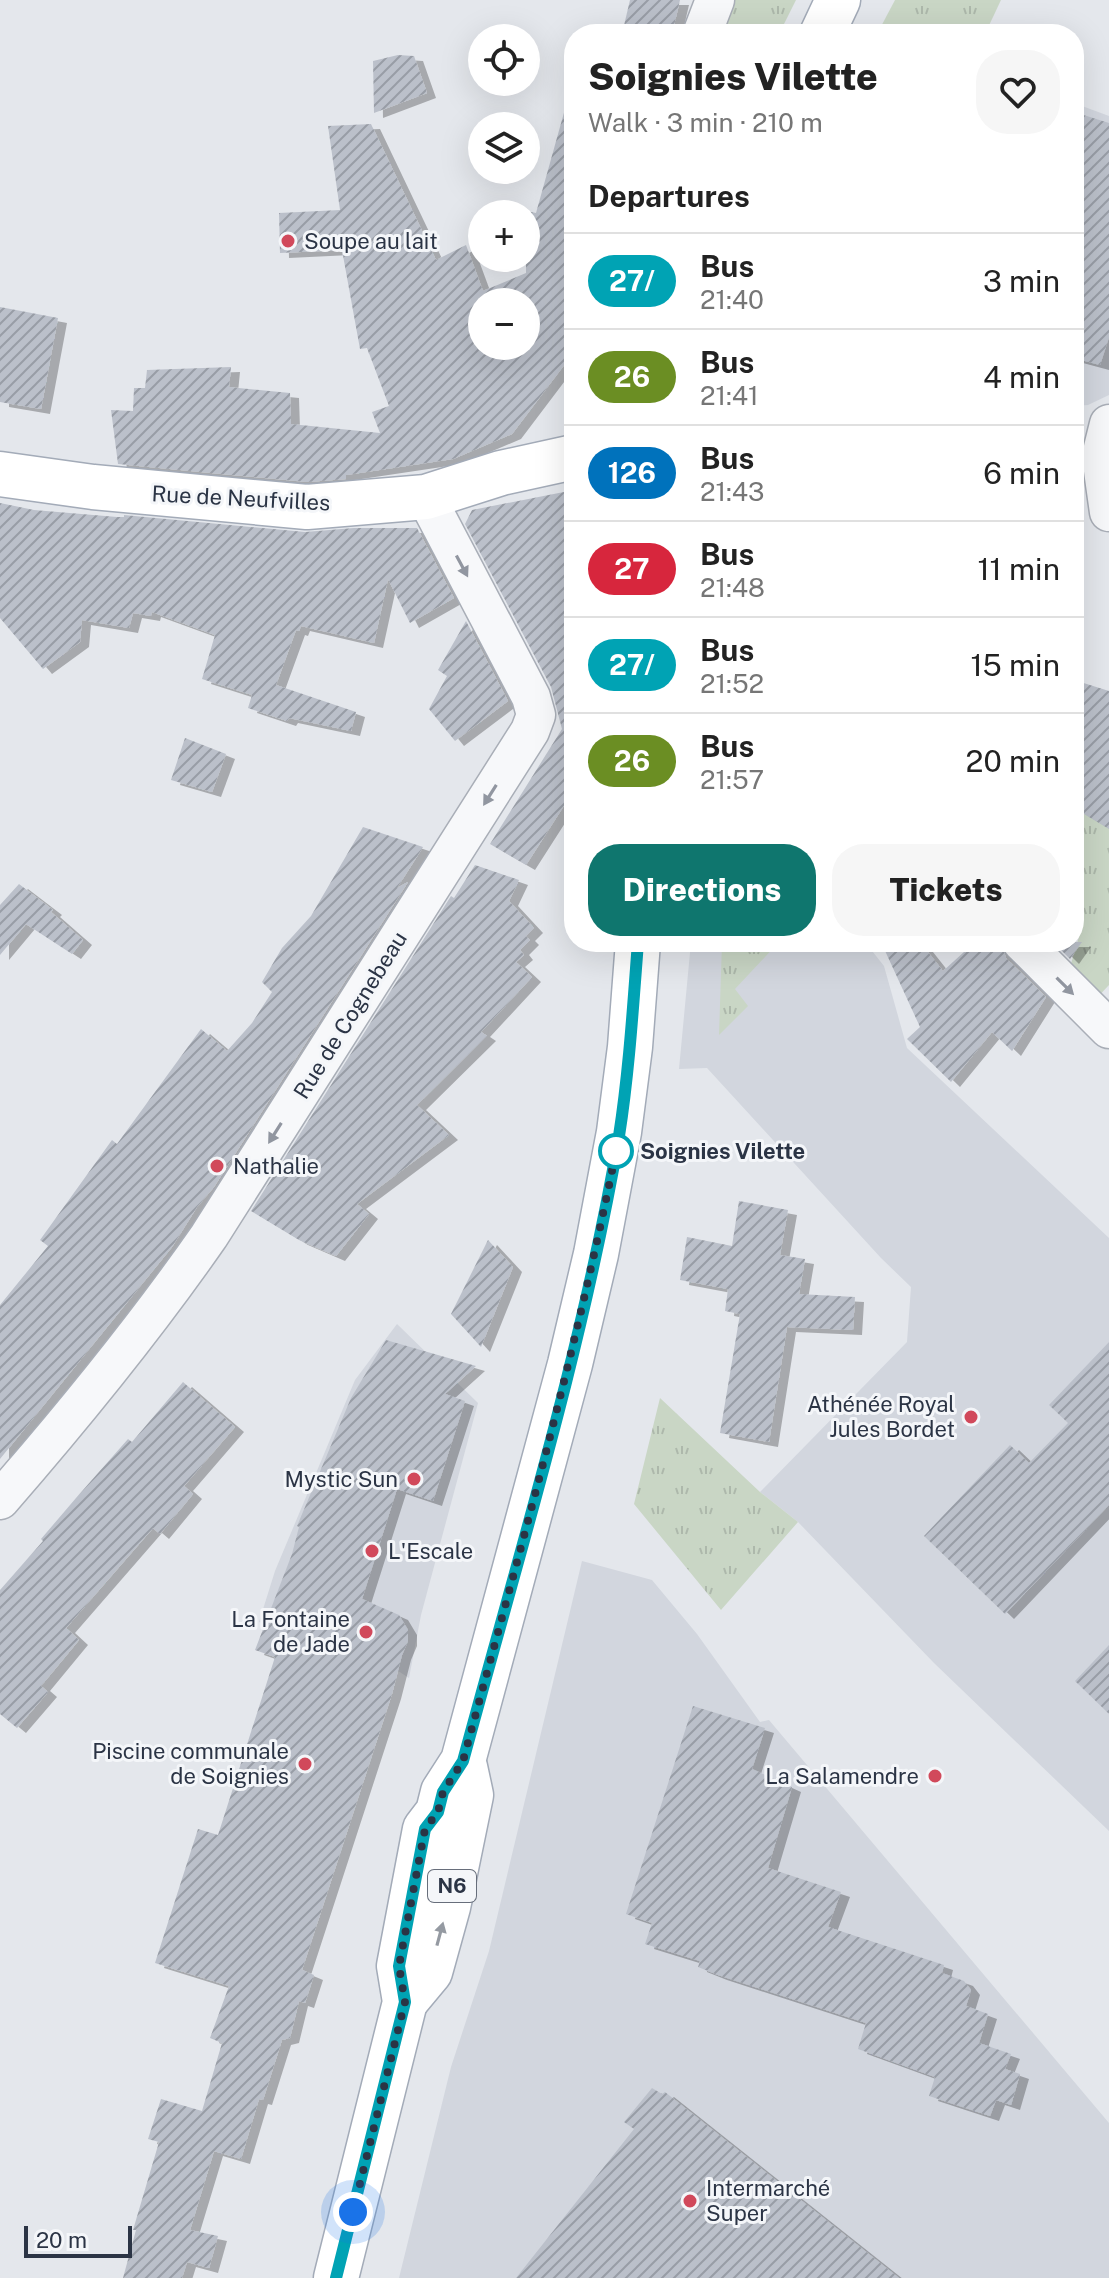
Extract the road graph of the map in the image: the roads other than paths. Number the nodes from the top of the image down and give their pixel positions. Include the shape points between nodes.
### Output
1 (715, 0) edge
2 (838, 0) edge
3 (706, 24) edge
4 (827, 24) edge
5 (1109, 417) edge
6 (1084, 426) edge
7 (1095, 439) edge
8 (564, 452) edge
9 (0, 474) edge
10 (426, 497) junction
11 (1109, 512) edge
12 (637, 952) edge
13 (1032, 952) edge
14 (1109, 1029) edge
15 (0, 1500) edge
16 (336, 2278) edge

1 - 3 street
2 - 4 main road
5 - 6 street
7 - 11 street
8 - 10 main road, Rue de Neufvilles
9 - 10 main road, Rue de Neufvilles via 307,507
10 -> 15 street, Rue de Cognebeau via 531,697 536,715 530,731 209,1236 169,1293
12 - 16 main road, N6 via 619,1132 596,1254 463,1761 471,1795 448,1907 430,1972 405,2002
13 -> 14 street

